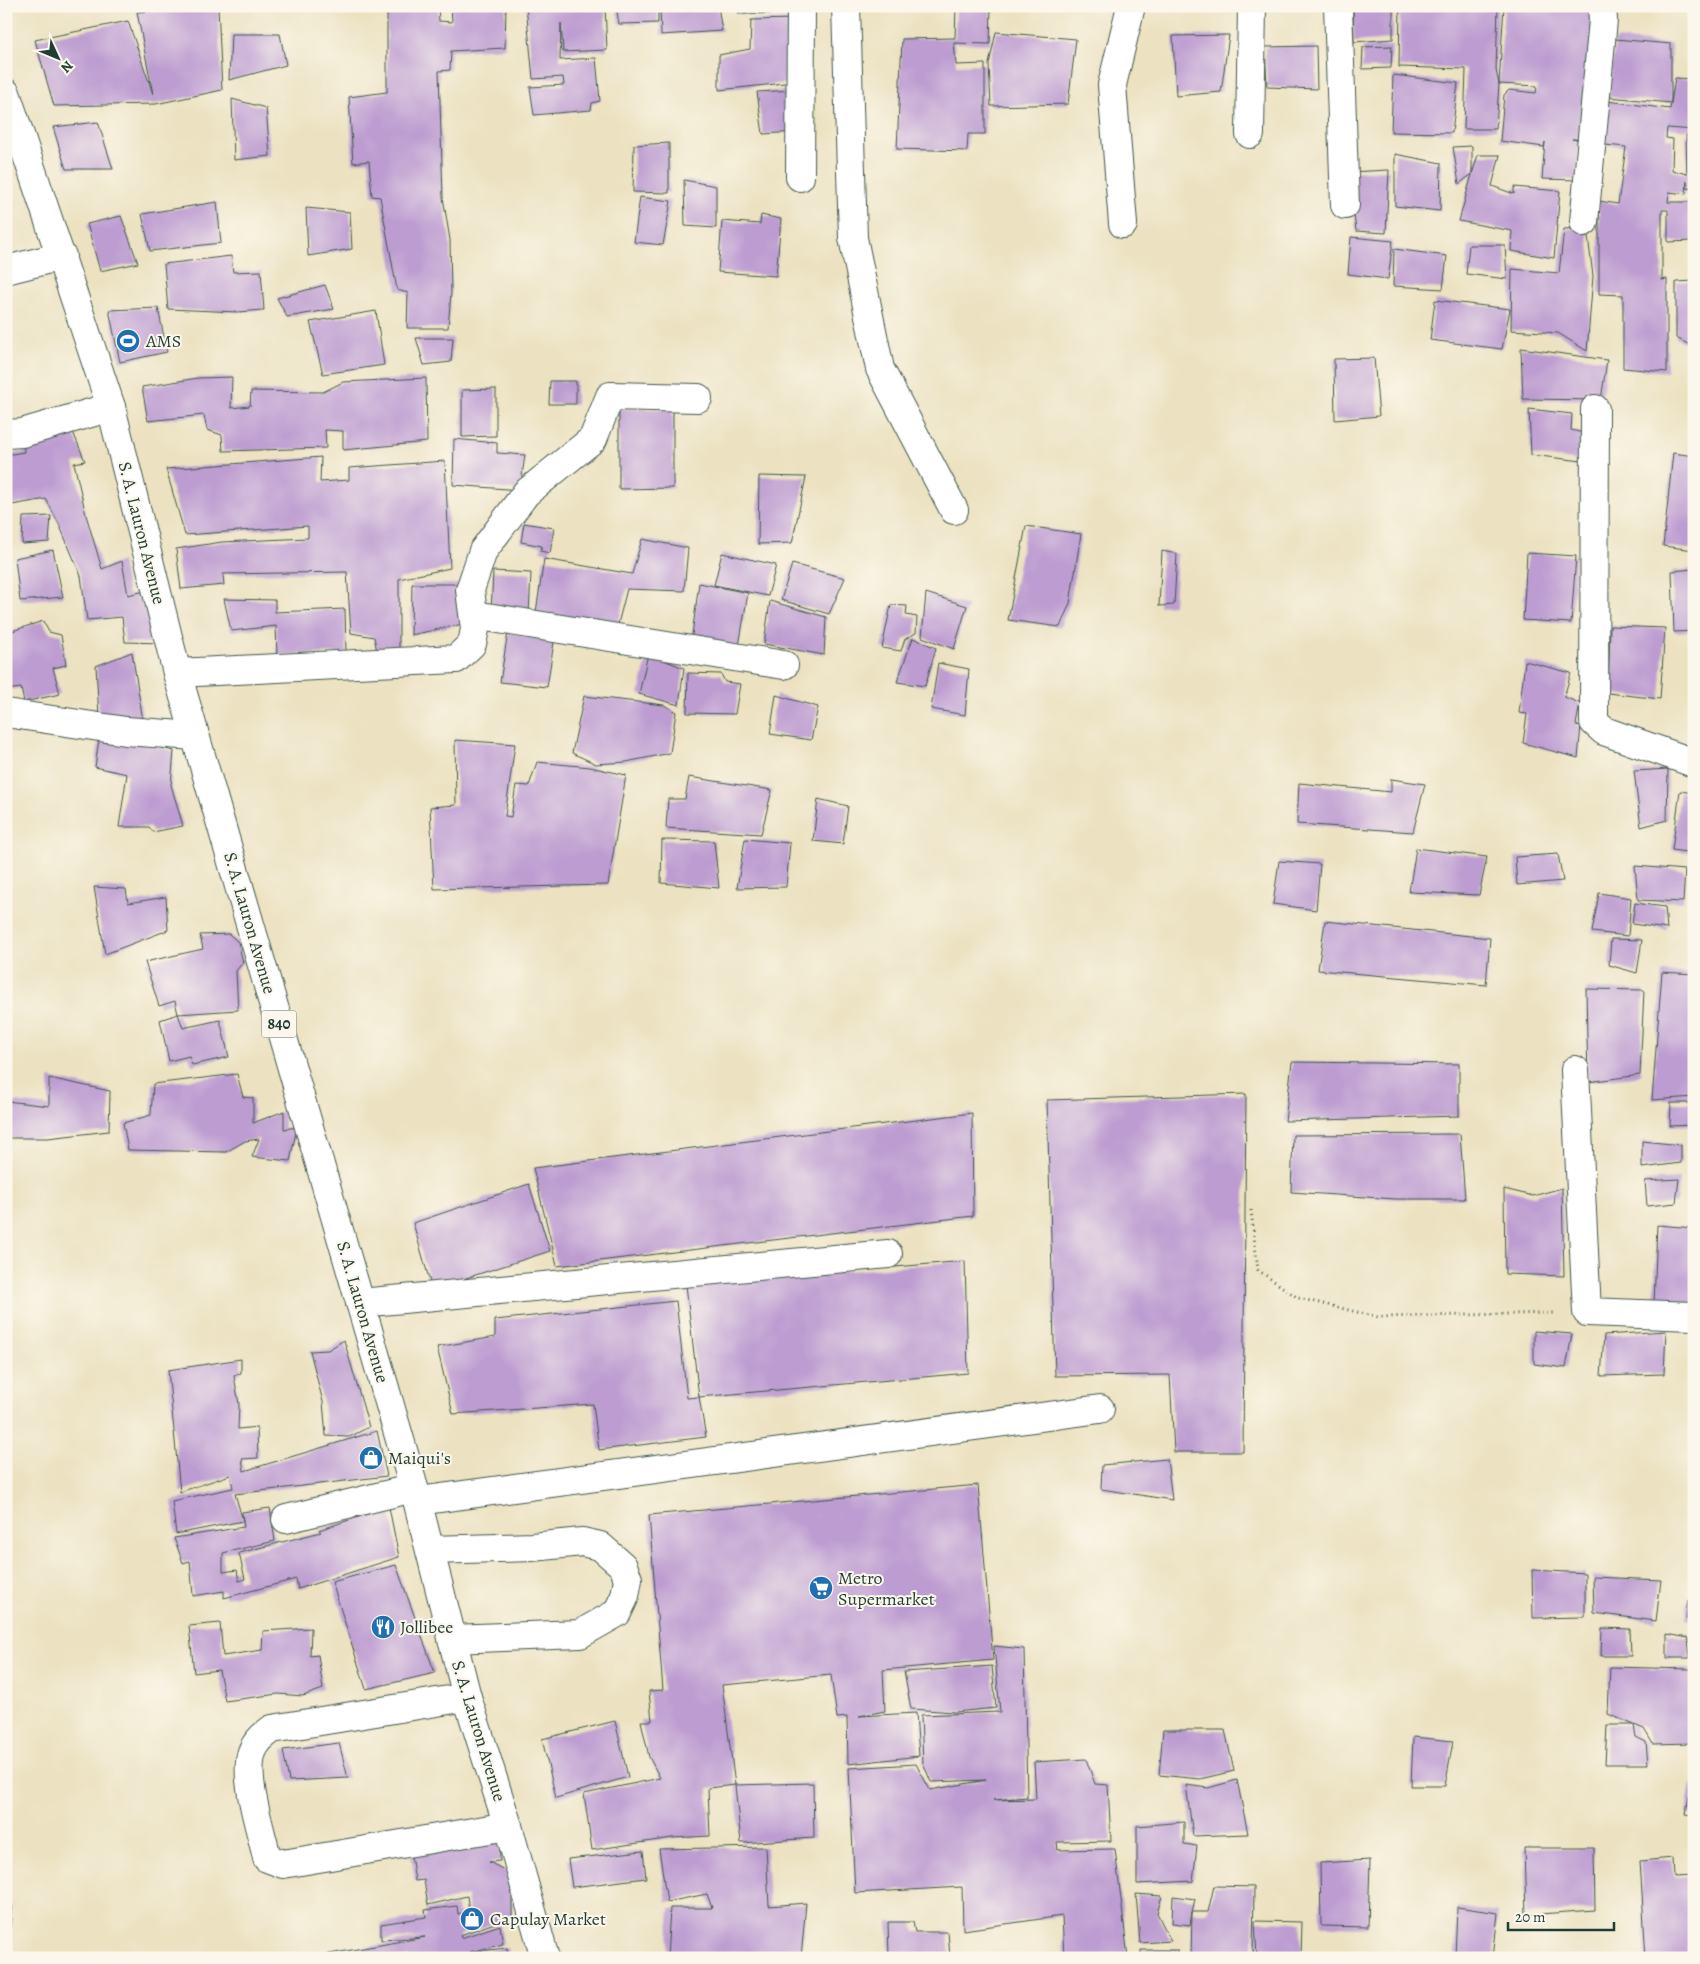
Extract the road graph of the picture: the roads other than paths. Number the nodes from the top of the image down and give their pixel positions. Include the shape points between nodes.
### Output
1 (800, 6) edge
2 (846, 6) edge
3 (1131, 6) edge
4 (1252, 6) edge
5 (1338, 6) edge
6 (1602, 6) edge
7 (6, 93) edge
8 (1250, 134) dead end
9 (800, 177) dead end
10 (1345, 205) dead end
11 (1584, 222) dead end
12 (1123, 224) dead end
13 (62, 256) junction
14 (6, 270) edge
15 (698, 398) dead end
16 (110, 407) junction
17 (1595, 409) dead end
18 (6, 434) edge
19 (954, 510) dead end
20 (474, 615) junction
21 (784, 665) dead end
22 (177, 673) junction
23 (6, 714) edge
24 (196, 736) junction
25 (1694, 763) edge
26 (1575, 1070) dead end
27 (888, 1254) dead end
28 (360, 1303) junction
29 (1694, 1316) edge
30 (1100, 1409) dead end
31 (416, 1495) junction
32 (286, 1519) dead end
33 (430, 1550) junction
34 (452, 1639) junction
35 (467, 1697) junction
36 (508, 1826) junction
37 (545, 1958) edge

1 - 9 main road
2 - 19 main road via 853,238 880,370
3 - 12 main road via 1112,85
4 - 8 main road
5 - 10 main road
6 - 11 main road
7 - 13 main road, S. A. Lauron Avenue / 840
13 - 14 main road
13 - 16 main road, S. A. Lauron Avenue / 840
15 - 20 main road via 610,396 593,439 526,493 484,551 470,590
16 - 18 main road
16 - 22 main road, S. A. Lauron Avenue / 840
17 - 25 main road via 1594,722 1604,731
20 - 21 main road
20 - 22 main road via 472,644 456,659
22 - 24 main road, S. A. Lauron Avenue / 840
23 - 24 main road via 126,731
24 - 28 main road, S. A. Lauron Avenue / 840
26 - 29 main road via 1588,1312
27 - 28 main road
28 - 31 main road, S. A. Lauron Avenue / 840
30 - 31 main road
31 - 32 main road
31 - 33 main road, S. A. Lauron Avenue / 840
33 - 34 main road, S. A. Lauron Avenue / 840
33 - 34 main road via 582,1542 600,1546 623,1566 628,1579 617,1613 580,1634
34 - 35 main road, S. A. Lauron Avenue / 840
35 - 36 main road, S. A. Lauron Avenue / 840
35 - 36 main road via 272,1729 260,1737 252,1752 250,1781 267,1858 283,1864
36 - 37 main road, S. A. Lauron Avenue / 840

